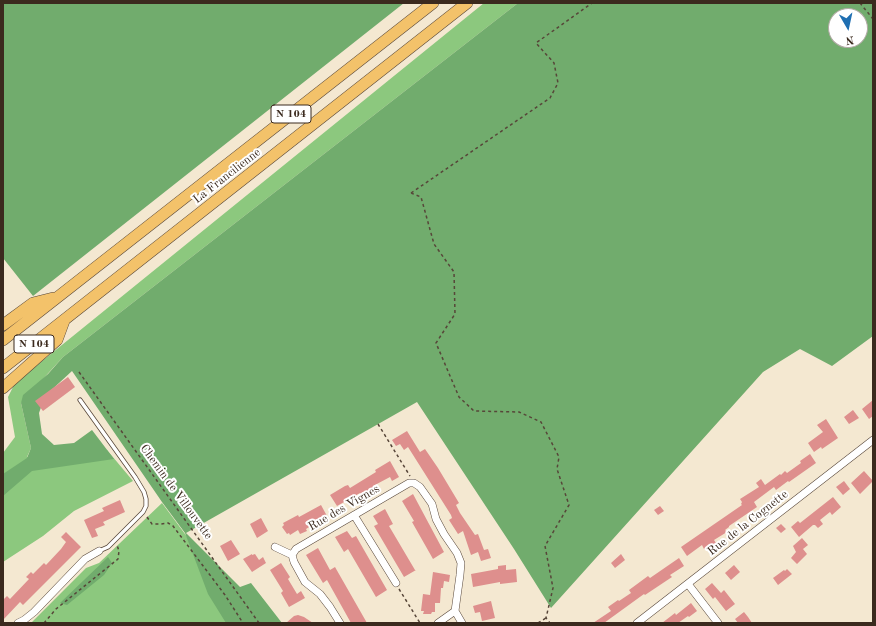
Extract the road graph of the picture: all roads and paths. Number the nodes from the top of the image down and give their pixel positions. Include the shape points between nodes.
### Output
1 (433, 3) edge
2 (467, 3) edge
3 (592, 3) edge
4 (860, 3) edge
5 (873, 19) edge
6 (58, 297) junction
7 (64, 320) junction
8 (3, 324) edge
9 (3, 340) edge
10 (3, 368) edge
11 (79, 372) dead end
12 (3, 388) edge
13 (80, 400) dead end
14 (378, 424) dead end
15 (873, 440) edge
16 (412, 483) junction
17 (143, 512) junction
18 (354, 515) junction
19 (116, 539) junction
20 (275, 547) dead end
21 (99, 551) joint
22 (292, 555) junction
23 (396, 583) joint
24 (688, 584) junction
25 (455, 611) junction
26 (546, 618) junction
27 (18, 623) edge
28 (44, 623) edge
29 (243, 623) edge
30 (259, 623) edge
31 (340, 623) edge
32 (420, 623) edge
33 (438, 623) edge
34 (462, 623) edge
35 (538, 623) edge
36 (550, 623) edge
37 (637, 623) edge
38 (718, 623) edge

1 - 6 highway, La Francilienne / N 104
2 - 7 highway, La Francilienne / N 104
3 - 26 path via 536,43 554,64 558,83 550,98 411,193 421,197 434,244 454,272 455,314 436,343 459,397 474,412 519,412 541,422 559,457 557,469 569,505 545,546 553,588
4 - 5 path
6 - 8 highway via 33,304
6 - 9 highway, La Francilienne / N 104
7 - 10 highway, La Francilienne / N 104
7 - 12 highway via 57,340
11 - 30 path, Chemin de Villouvette
13 - 17 lane via 144,492 146,506
14 - 16 path
15 - 24 street, Rue de la Cognette
16 - 18 street, Rue des Vignes
16 - 25 street via 420,487 432,504 436,519 461,563
17 - 19 lane
17 - 29 path via 152,524 168,523 173,526
18 - 22 street, Rue des Vignes via 296,549
18 - 23 street
19 - 21 lane
19 - 28 path via 118,559 56,609
20 - 22 street
21 - 27 street via 85,559 34,612
22 - 31 street via 305,582 323,599
23 - 32 path
24 - 37 street, Rue de la Cognette
24 - 38 street
25 - 33 street
25 - 34 street
26 - 35 path
26 - 36 path

